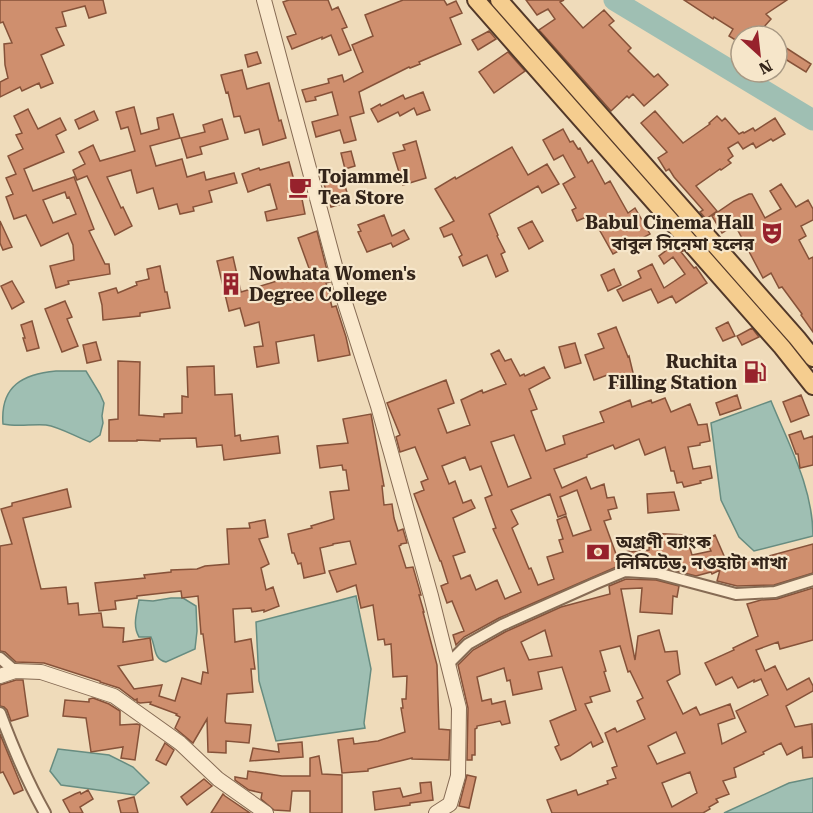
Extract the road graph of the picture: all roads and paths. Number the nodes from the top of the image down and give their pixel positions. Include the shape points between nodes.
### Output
1 (264, 0) edge
2 (476, 0) edge
3 (499, 0) edge
4 (813, 358) edge
5 (813, 386) edge
6 (813, 580) edge
7 (0, 658) edge
8 (448, 664) junction
9 (15, 671) junction
10 (0, 676) edge
11 (0, 713) edge
12 (45, 813) edge
13 (266, 813) edge
14 (436, 813) edge

1 - 8 street
2 - 5 main road
3 - 4 main road
6 - 8 street via 776,592 736,594 657,573 625,571 502,625 468,644
7 - 9 street
8 - 14 street via 459,708 458,776 450,804
9 - 10 street
9 - 13 street via 41,672 114,696 180,743 218,779
11 - 12 street

